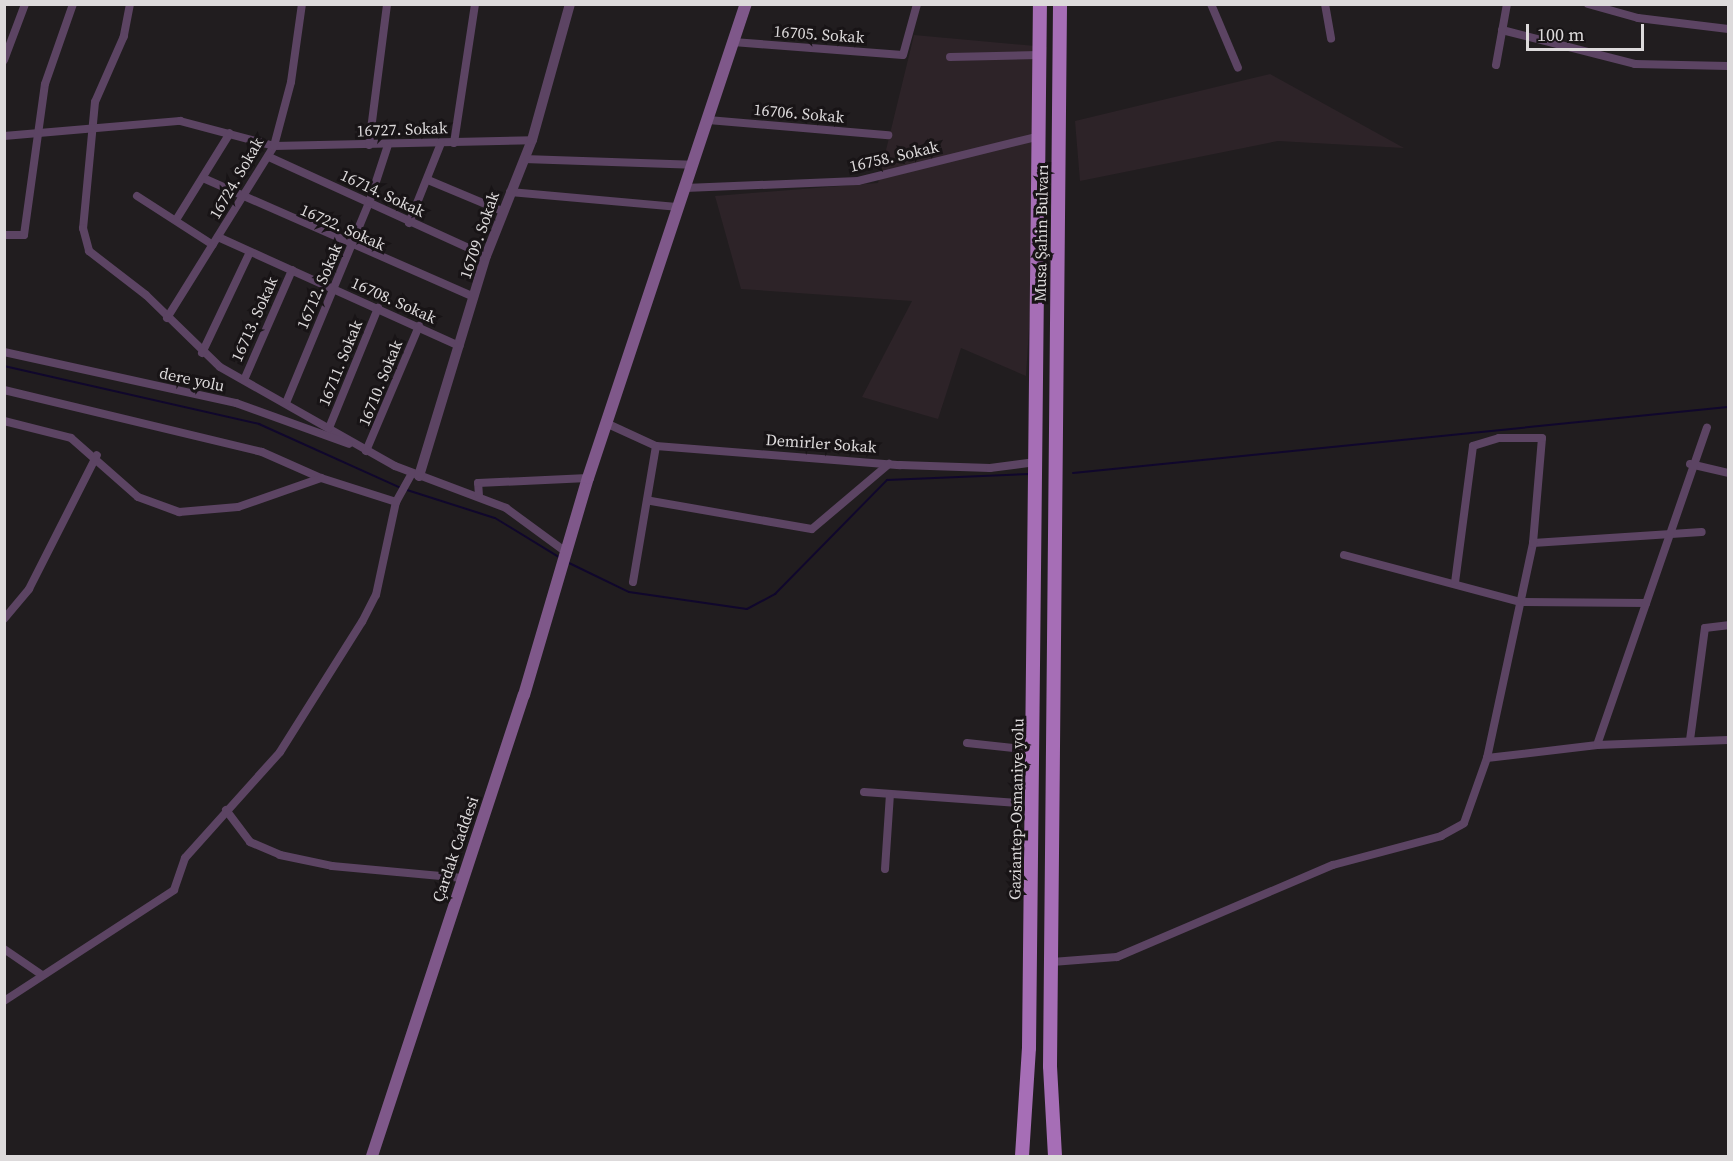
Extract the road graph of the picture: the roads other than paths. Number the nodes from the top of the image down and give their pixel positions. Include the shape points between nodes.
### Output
1 (25, 4) edge
2 (73, 4) edge
3 (130, 4) edge
4 (302, 4) edge
5 (387, 4) edge
6 (475, 4) edge
7 (570, 4) edge
8 (746, 4) edge
9 (917, 4) edge
10 (1040, 4) edge
11 (1060, 4) edge
12 (1211, 4) edge
13 (1325, 4) edge
14 (1507, 4) edge
15 (1588, 4) edge
16 (1728, 29) edge
17 (1502, 30) junction
18 (1331, 38) dead end
19 (734, 42) junction
20 (1039, 55) junction
21 (950, 57) dead end
22 (4, 60) edge
23 (1496, 65) dead end
24 (1728, 66) edge
25 (1238, 68) dead end
26 (708, 120) junction
27 (93, 129) junction
28 (230, 133) junction
29 (36, 134) junction
30 (888, 135) dead end
31 (4, 136) edge
32 (1036, 137) junction
33 (532, 140) junction
34 (454, 142) junction
35 (441, 143) junction
36 (369, 145) junction
37 (388, 145) junction
38 (274, 146) junction
39 (269, 157) junction
40 (524, 159) junction
41 (692, 165) junction
42 (203, 178) junction
43 (428, 180) junction
44 (685, 188) junction
45 (510, 192) junction
46 (137, 196) dead end
47 (243, 199) junction
48 (369, 203) junction
49 (679, 207) junction
50 (502, 211) junction
51 (176, 220) junction
52 (409, 223) junction
53 (4, 235) edge
54 (216, 241) junction
55 (351, 247) junction
56 (250, 252) junction
57 (486, 256) junction
58 (292, 270) junction
59 (333, 289) junction
60 (474, 297) junction
61 (378, 308) junction
62 (167, 318) junction
63 (419, 326) junction
64 (459, 346) junction
65 (4, 352) edge
66 (202, 353) junction
67 (244, 380) junction
68 (4, 390) edge
69 (286, 403) junction
70 (4, 421) edge
71 (608, 424) junction
72 (329, 428) junction
73 (1707, 428) dead end
74 (656, 446) junction
75 (369, 452) junction
76 (96, 455) junction
77 (1036, 462) junction
78 (889, 464) junction
79 (1690, 464) junction
80 (1728, 473) edge
81 (416, 475) junction
82 (321, 478) junction
83 (588, 478) junction
84 (479, 496) junction
85 (398, 499) junction
86 (651, 501) junction
87 (1670, 531) junction
88 (1702, 532) dead end
89 (1533, 543) junction
90 (566, 555) junction
91 (1344, 555) dead end
92 (633, 582) dead end
93 (1455, 582) junction
94 (1521, 602) junction
95 (1646, 603) junction
96 (4, 619) edge
97 (1728, 625) edge
98 (1690, 740) junction
99 (1728, 740) edge
100 (967, 743) dead end
101 (1597, 745) junction
102 (1033, 750) junction
103 (1487, 758) junction
104 (864, 792) dead end
105 (890, 794) junction
106 (1032, 804) junction
107 (226, 810) junction
108 (885, 869) dead end
109 (462, 878) junction
110 (4, 948) edge
111 (1052, 962) junction
112 (42, 975) junction
113 (4, 1001) edge
114 (372, 1156) edge
115 (1022, 1156) edge
116 (1055, 1156) edge

1 - 22 street
2 - 29 street via 50,62
3 - 27 street via 95,102
4 - 38 street, 16724. Sokak via 291,82
5 - 36 street
6 - 34 street
7 - 33 street, 16709. Sokak
8 - 19 main road, Çardak Caddesi
9 - 19 street, 16705. Sokak via 903,55
10 - 20 highway, Musa Şahin Bulvarı
11 - 111 highway, Musa Şahin Bulvarı via 1053,463
12 - 25 street
13 - 18 street
14 - 17 street
15 - 16 street via 1638,18
17 - 23 street
17 - 24 street via 1635,64
19 - 26 main road, Çardak Caddesi
20 - 21 street
20 - 32 highway, Musa Şahin Bulvarı
26 - 30 street, 16706. Sokak
26 - 41 main road, Çardak Caddesi
27 - 28 street, 16727. Sokak via 180,121
27 - 29 street, 16727. Sokak
27 - 62 street via 83,228 88,252
28 - 38 street, 16727. Sokak
28 - 42 street
29 - 31 street, 16727. Sokak
29 - 53 street via 24,235
32 - 44 street, 16758. Sokak via 858,181
32 - 77 highway, Musa Şahin Bulvarı
33 - 34 street, 16727. Sokak
33 - 40 street, 16709. Sokak
34 - 35 street, 16727. Sokak
35 - 37 street, 16727. Sokak
35 - 43 street
36 - 37 street, 16727. Sokak
36 - 38 street, 16727. Sokak
37 - 48 street, 16712. Sokak
38 - 39 street, 16724. Sokak
39 - 47 street, 16724. Sokak
39 - 48 street, 16714. Sokak
40 - 41 street
40 - 45 street, 16709. Sokak
41 - 44 main road, Çardak Caddesi
42 - 47 street, 16722. Sokak
42 - 51 street
43 - 50 street
43 - 52 street
44 - 49 main road, Çardak Caddesi
45 - 49 street
45 - 50 street, 16709. Sokak
46 - 51 street, 16708. Sokak
47 - 54 street, 16724. Sokak
47 - 55 street, 16722. Sokak
48 - 52 street, 16714. Sokak
48 - 55 street, 16712. Sokak
49 - 71 main road, Çardak Caddesi
50 - 57 street, 16709. Sokak
51 - 54 street, 16708. Sokak
52 - 57 street, 16714. Sokak
54 - 56 street, 16708. Sokak
54 - 62 street, 16724. Sokak
55 - 59 street, 16712. Sokak
55 - 60 street, 16722. Sokak
56 - 58 street, 16708. Sokak
56 - 66 street
57 - 60 street, 16709. Sokak
58 - 59 street, 16708. Sokak
58 - 67 street, 16713. Sokak
59 - 61 street, 16708. Sokak
59 - 69 street, 16712. Sokak
60 - 64 street, 16709. Sokak
61 - 63 street, 16708. Sokak
61 - 72 street, 16711. Sokak
62 - 66 street
63 - 64 street, 16708. Sokak
63 - 75 street, 16710. Sokak
64 - 81 street, 16709. Sokak
65 - 75 street, dere yolu via 236,403
66 - 67 street
67 - 69 street
68 - 82 street via 262,452
69 - 72 street
70 - 76 street via 60,433
71 - 74 street, Demirler Sokak
71 - 83 main road, Çardak Caddesi
72 - 75 street
73 - 79 street
74 - 78 street, Demirler Sokak
74 - 86 street
75 - 81 street
76 - 82 street via 138,497 179,512 238,507
76 - 96 street via 29,589
77 - 78 street, Demirler Sokak via 990,468
77 - 102 highway, Gaziantep-Osmaniye yolu
78 - 86 street via 812,529
79 - 80 street
79 - 87 street
81 - 84 street
81 - 85 street
82 - 85 street
83 - 84 street via 478,483
83 - 90 main road, Çardak Caddesi
84 - 90 street via 525,519
85 - 107 street via 372,605 293,734
86 - 92 street
87 - 88 street
87 - 89 street
87 - 95 street
89 - 93 street via 1542,438 1532,434 1482,440 1473,446 1468,460
89 - 94 street
90 - 109 main road, Çardak Caddesi
91 - 93 street
93 - 94 street
94 - 95 street
94 - 103 street
95 - 101 street
97 - 98 street via 1705,628
98 - 99 street
98 - 101 street
100 - 102 street
101 - 103 street
102 - 106 highway, Gaziantep-Osmaniye yolu
103 - 111 street via 1475,801 1456,830 1333,865 1117,957
104 - 105 street
105 - 106 street
105 - 108 street
106 - 115 highway, Gaziantep-Osmaniye yolu
107 - 109 street via 250,842 280,855 332,866
107 - 112 street via 185,858 174,890
109 - 114 main road, Çardak Caddesi
110 - 112 street
111 - 116 highway
112 - 113 street

